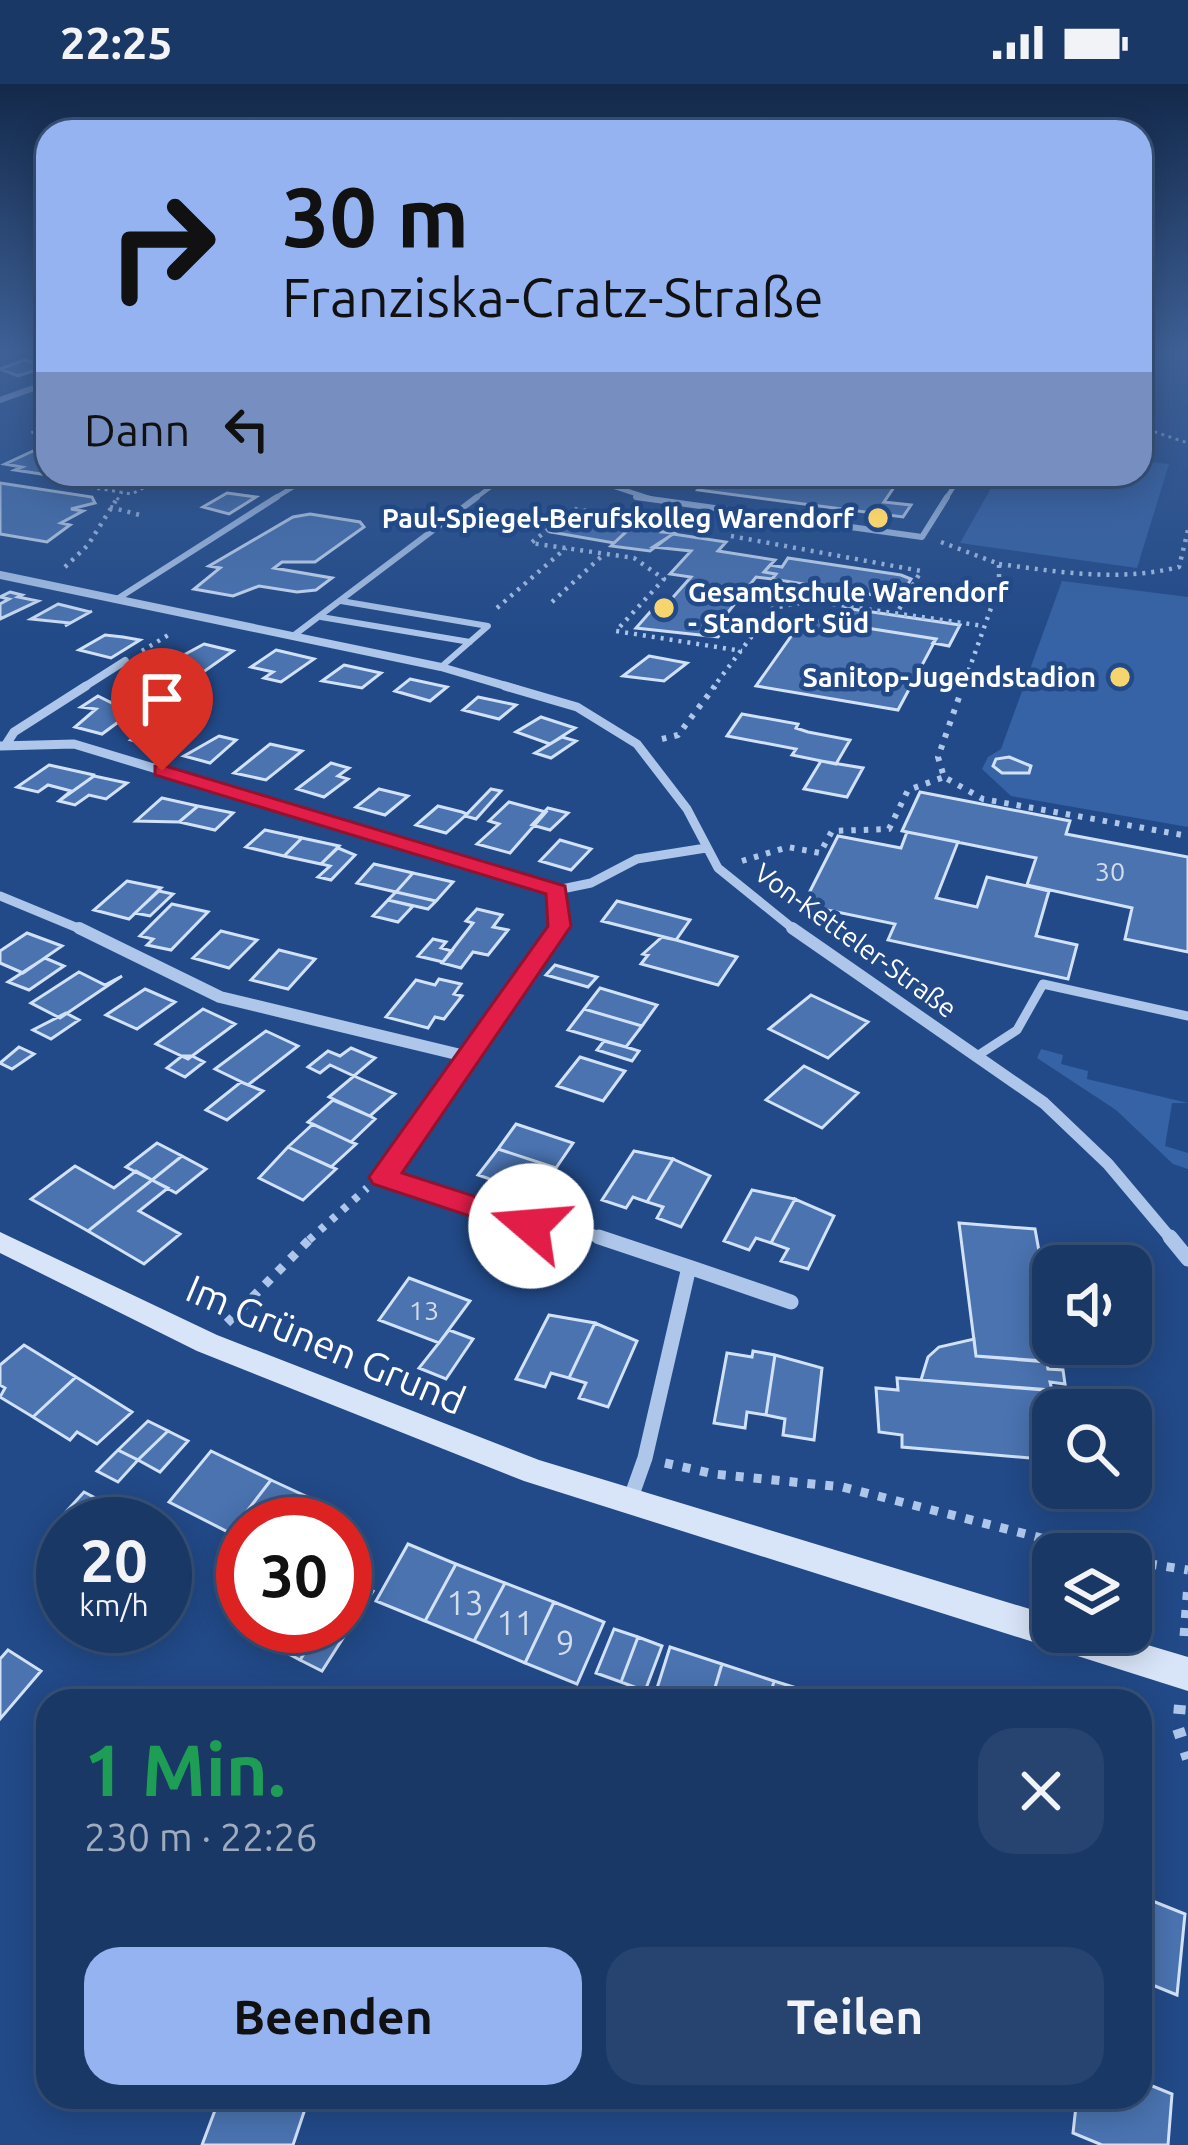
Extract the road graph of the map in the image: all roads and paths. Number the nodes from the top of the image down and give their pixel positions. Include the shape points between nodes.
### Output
1 (90, 486) edge
2 (147, 486) edge
3 (295, 486) edge
4 (492, 486) edge
5 (611, 486) edge
6 (954, 486) edge
7 (122, 492) junction
8 (110, 507) junction
9 (140, 515) dead end
10 (641, 518) dead end
11 (1188, 530) edge
12 (727, 536) dead end
13 (922, 536) junction
14 (566, 548) junction
15 (604, 554) junction
16 (999, 564) junction
17 (0, 574) edge
18 (37, 582) junction
19 (118, 599) junction
20 (341, 601) junction
21 (551, 602) dead end
22 (896, 613) junction
23 (200, 617) junction
24 (320, 617) junction
25 (478, 625) junction
26 (984, 626) junction
27 (293, 636) junction
28 (470, 642) junction
29 (742, 651) junction
30 (125, 661) joint
31 (441, 667) junction
32 (637, 744) junction
33 (3, 746) edge
34 (944, 777) junction
35 (1188, 836) edge
36 (706, 848) junction
37 (718, 868) junction
38 (557, 890) junction
39 (0, 896) edge
40 (1188, 1016) edge
41 (465, 1056) junction
42 (977, 1056) junction
43 (383, 1177) junction
44 (531, 1226) dead end
45 (586, 1233) dead end
46 (0, 1241) edge
47 (1186, 1251) edge
48 (688, 1267) junction
49 (791, 1302) dead end
50 (207, 1343) junction
51 (645, 1457) junction
52 (628, 1504) junction
53 (1032, 1536) edge
54 (1152, 1564) edge
55 (1188, 1570) edge
56 (1188, 1584) edge
57 (1185, 1673) edge
58 (1188, 1759) edge

1 - 7 path
2 - 7 path
3 - 19 lane
4 - 20 lane
5 - 13 lane via 637,498
6 - 13 lane
7 - 8 path
8 - 9 path
8 - 18 path via 88,545
10 - 14 path via 574,509 531,543
11 - 16 path via 1179,567 1151,576
12 - 22 path via 921,571
13 - 16 path
14 - 15 path
14 - 25 path
15 - 21 path
15 - 29 path via 634,558 664,579 616,631
16 - 26 path
17 - 18 street, Von-Ketteler-Straße
18 - 19 street, Von-Ketteler-Straße
19 - 23 street, Von-Ketteler-Straße
20 - 24 lane
20 - 25 lane
22 - 26 path
22 - 29 path via 810,601 773,608
23 - 27 street, Von-Ketteler-Straße
23 - 30 path
24 - 27 lane
24 - 28 lane
25 - 28 lane via 488,626
26 - 34 path via 938,757
27 - 31 street, Von-Ketteler-Straße
28 - 31 lane
29 - 32 path via 678,735
30 - 33 street
31 - 32 street, Von-Ketteler-Straße via 577,706
32 - 36 street, Von-Ketteler-Straße
33 - 38 street via 74,744
34 - 35 path via 983,799
34 - 37 path via 908,790 889,829 832,831 820,853 788,847
36 - 37 street, Von-Ketteler-Straße
36 - 38 street via 637,859
37 - 42 street, Von-Ketteler-Straße
38 - 41 street via 560,926
39 - 41 street via 220,997
40 - 42 lane via 1043,984 1017,1030
41 - 43 street
42 - 47 street, Von-Ketteler-Straße via 1074,1129
43 - 44 street
43 - 50 path
45 - 48 street
46 - 50 street, Im Grünen Grund
48 - 49 street
48 - 51 street
50 - 52 street, Im Grünen Grund
51 - 52 street
51 - 53 path via 714,1474 843,1487
52 - 57 street, Im Grünen Grund
54 - 55 path
56 - 57 path
57 - 58 path via 1178,1728

